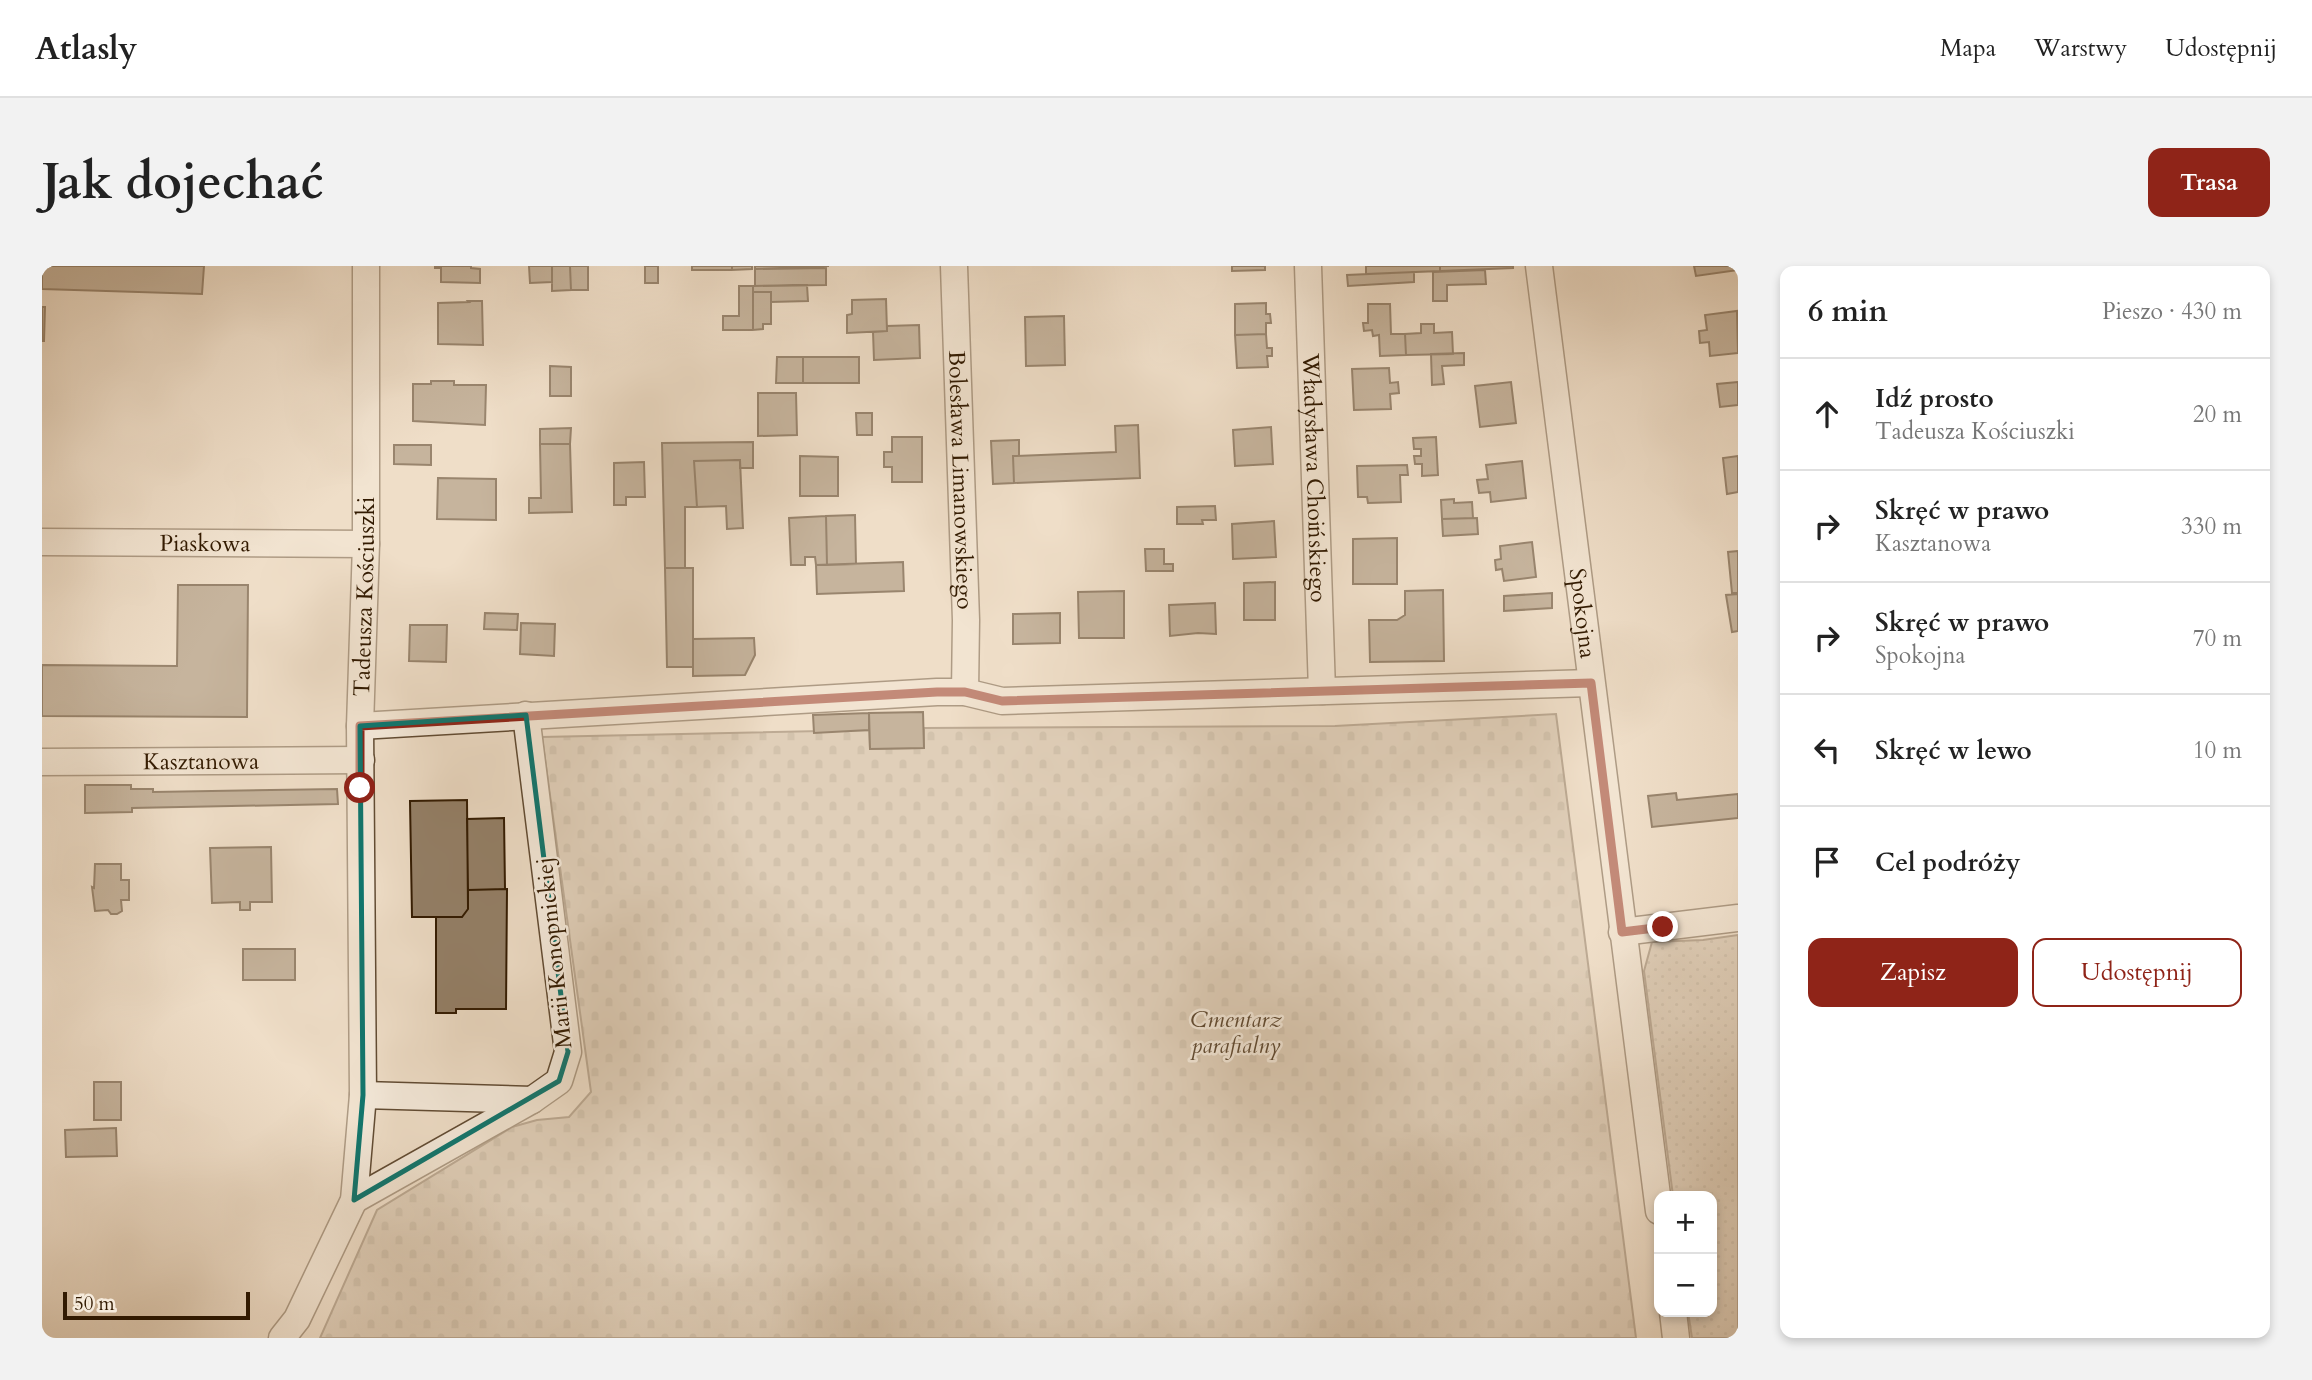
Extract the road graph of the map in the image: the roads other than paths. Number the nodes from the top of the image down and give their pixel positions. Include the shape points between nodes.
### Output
1 (366, 266) edge
2 (954, 266) edge
3 (1308, 266) edge
4 (1539, 266) edge
5 (42, 542) edge
6 (366, 544) junction
7 (1591, 683) junction
8 (1322, 691) junction
9 (965, 692) junction
10 (526, 715) junction
11 (360, 726) junction
12 (360, 760) junction
13 (42, 762) edge
14 (1738, 918) edge
15 (1622, 932) junction
16 (363, 1095) junction
17 (532, 1100) junction
18 (1656, 1191) edge
19 (354, 1200) junction
20 (1674, 1317) edge
21 (282, 1338) edge
22 (1676, 1338) edge

1 - 6 street, Tadeusza Kościuszki
2 - 9 street, Bolesława Limanowskiego
3 - 8 street, Władysława Choińskiego
4 - 7 street, Spokojna
5 - 6 street, Piaskowa
6 - 11 street, Tadeusza Kościuszki
7 - 8 street
7 - 15 street, Spokojna
8 - 9 street via 1002,701
9 - 10 street
10 - 11 street
10 - 17 street, Marii Konopnickiej via 568,1052 559,1081
11 - 12 street, Tadeusza Kościuszki
12 - 13 street, Kasztanowa
12 - 16 street, Tadeusza Kościuszki
14 - 15 street
15 - 18 street, Spokojna
16 - 17 street
16 - 19 street
17 - 19 street, Marii Konopnickiej
19 - 21 street via 297,1319
20 - 22 street

